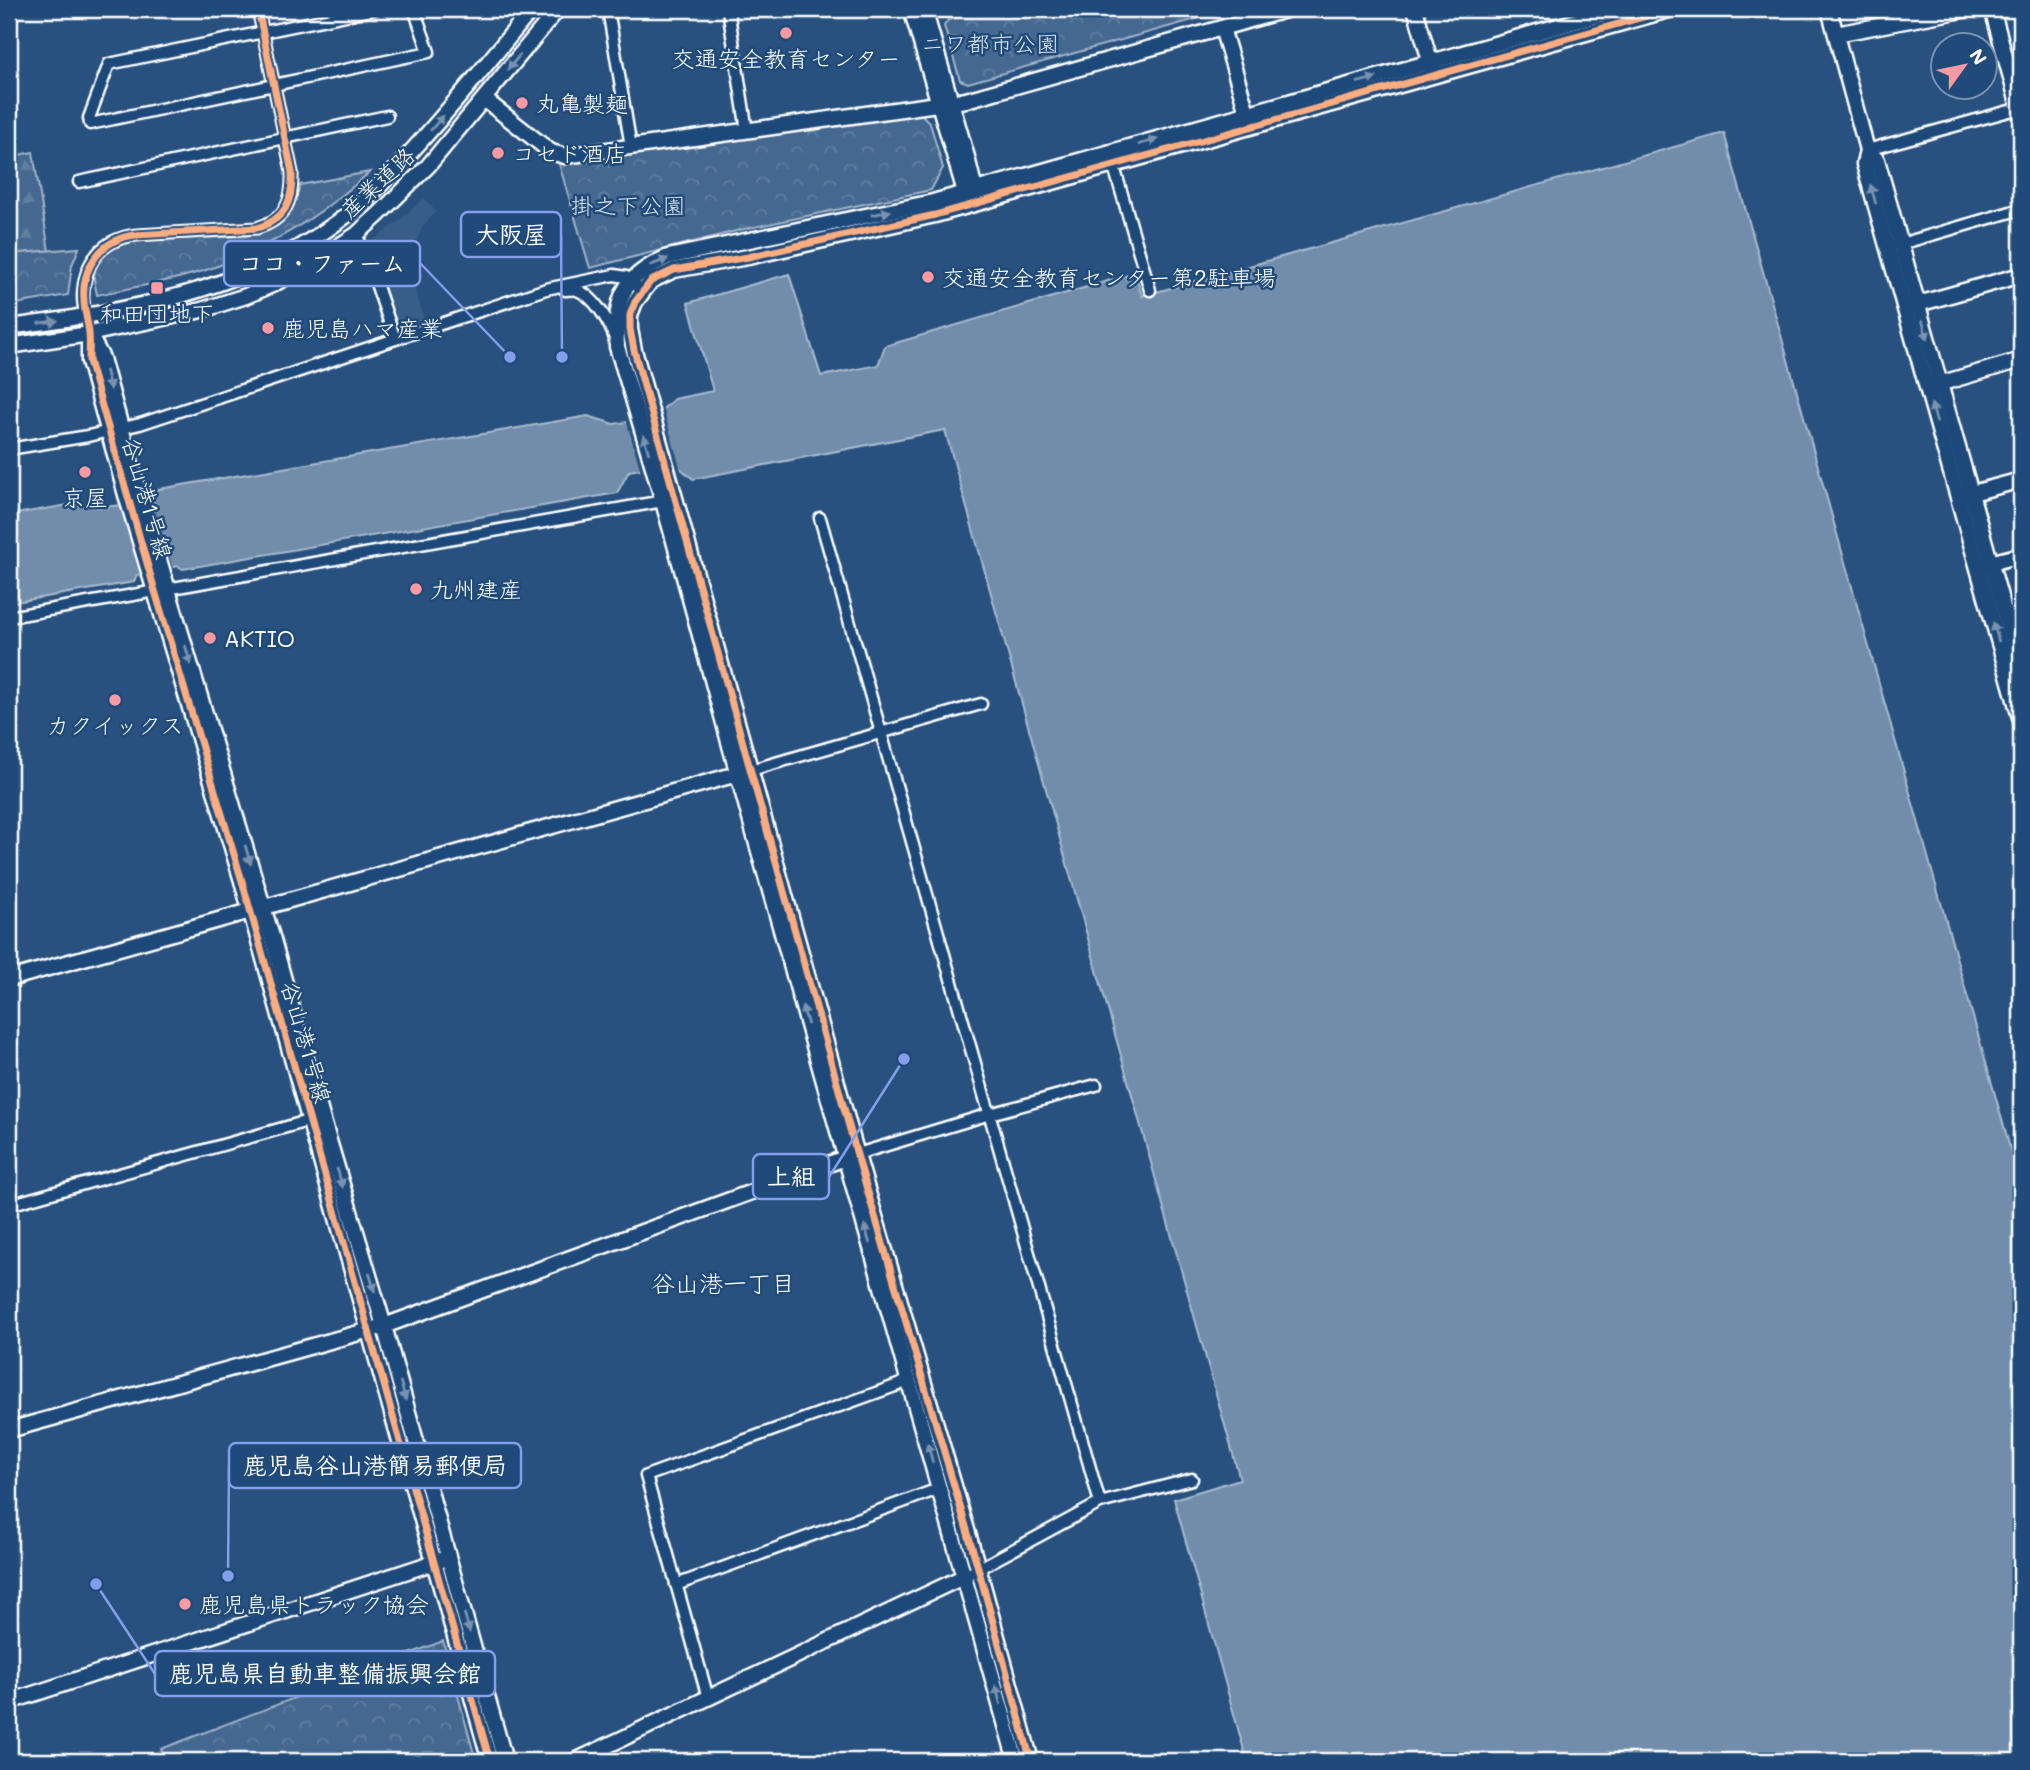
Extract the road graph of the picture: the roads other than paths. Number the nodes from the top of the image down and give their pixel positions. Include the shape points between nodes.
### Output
1 (258, 9) edge
2 (375, 9) edge
3 (414, 9) edge
4 (532, 9) edge
5 (558, 9) edge
6 (608, 9) edge
7 (728, 9) edge
8 (911, 9) edge
9 (924, 9) edge
10 (1286, 9) edge
11 (1415, 9) edge
12 (1619, 9) edge
13 (1672, 9) edge
14 (1829, 9) edge
15 (1968, 9) edge
16 (1992, 9) edge
17 (1222, 28) junction
18 (262, 33) junction
19 (1836, 34) junction
20 (1432, 69) junction
21 (273, 86) junction
22 (484, 99) junction
23 (945, 103) junction
24 (2020, 111) edge
25 (387, 116) dead end
26 (1249, 120) junction
27 (747, 131) junction
28 (284, 139) junction
29 (631, 147) junction
30 (1867, 150) junction
31 (1111, 159) junction
32 (79, 181) dead end
33 (971, 195) junction
34 (2021, 209) edge
35 (356, 234) junction
36 (1895, 246) junction
37 (2021, 275) edge
38 (637, 286) junction
39 (546, 289) junction
40 (1150, 290) dead end
41 (1911, 306) junction
42 (86, 316) junction
43 (9, 327) edge
44 (89, 334) junction
45 (395, 339) junction
46 (9, 346) edge
47 (617, 347) junction
48 (2021, 360) edge
49 (1934, 385) junction
50 (642, 405) junction
51 (115, 429) junction
52 (9, 449) edge
53 (2021, 480) edge
54 (664, 481) junction
55 (1965, 496) junction
56 (663, 501) junction
57 (820, 518) dead end
58 (2021, 555) edge
59 (1984, 565) junction
60 (162, 590) junction
61 (9, 617) edge
62 (2021, 671) edge
63 (2018, 694) edge
64 (981, 704) dead end
65 (2021, 721) edge
66 (881, 733) junction
67 (744, 772) junction
68 (257, 910) junction
69 (9, 979) edge
70 (1096, 1085) dead end
71 (990, 1114) junction
72 (315, 1119) junction
73 (851, 1156) junction
74 (9, 1205) edge
75 (384, 1326) junction
76 (368, 1330) junction
77 (909, 1381) junction
78 (9, 1430) edge
79 (1192, 1479) dead end
80 (941, 1488) junction
81 (1100, 1503) junction
82 (449, 1557) junction
83 (433, 1562) junction
84 (972, 1574) junction
85 (676, 1585) junction
86 (708, 1698) junction
87 (9, 1702) edge
88 (490, 1761) edge
89 (505, 1761) edge
90 (575, 1761) edge
91 (1016, 1761) edge
92 (1031, 1761) edge

1 - 18 street
2 - 18 street
3 - 21 street via 429,52
42 -> 4 street, 産業道路 via 192,293 233,279 287,254 339,222 406,157
5 -> 22 street, 産業道路
6 - 29 street
7 - 27 street
8 - 23 street
9 - 23 street
10 - 17 street
11 - 20 street
12 - 20 street
13 - 20 street
14 - 19 street
15 - 19 street
16 - 24 street
17 - 23 street
17 - 26 street
18 - 21 street
18 - 21 street via 109,64 90,124
19 - 30 street
20 - 26 street
21 - 28 street
22 - 29 street via 557,156
22 - 35 street, 産業道路 via 428,166
23 - 27 street
23 - 33 street
24 - 30 street
25 - 28 street
26 - 31 street
27 - 29 street
28 - 32 street
28 - 42 street via 292,188 282,214 265,226 246,230 136,235 112,241 98,252 88,270 83,298
30 - 36 street via 1864,164
31 - 33 street
31 - 40 street
33 - 38 street via 922,218 674,271
34 - 36 street
35 - 44 street, 産業道路 via 299,271 246,296
35 - 45 street
36 - 41 street
37 - 41 street
38 - 39 street via 614,275
38 - 47 street via 618,302
38 - 50 street via 630,329
39 - 45 street
39 - 47 street via 576,290 590,299 611,328
41 - 49 street
43 -> 42 street, 産業道路
42 - 44 street
44 - 46 street, 産業道路
44 - 51 street, 谷山港1号線 via 102,358
45 - 51 street
47 - 50 street
48 - 49 street
49 - 55 street
50 - 54 street
51 - 52 street
51 - 60 street, 谷山港1号線
53 - 55 street
54 - 56 street
54 - 67 street
55 - 59 street
56 - 60 street
56 - 67 street
57 - 66 street
58 - 59 street
59 - 62 street
63 -> 59 street
60 - 61 street
60 - 68 street, 谷山港1号線
63 - 65 street
64 - 66 street
66 - 67 street
66 - 71 street
67 - 68 street
67 - 73 street
68 - 69 street
68 - 72 street, 谷山港1号線
70 - 71 street
71 - 73 street
71 - 81 street
72 - 74 street
72 -> 75 street, 谷山港1号線
72 - 76 street, 谷山港1号線
73 - 75 street
77 -> 73 street
73 - 84 street
75 - 76 street
75 -> 82 street, 谷山港1号線
76 - 78 street
76 - 83 street, 谷山港1号線
80 -> 77 street
77 - 85 street via 646,1476
79 - 81 street
80 - 84 street
80 - 85 street
81 - 84 street
82 - 83 street
82 -> 89 street, 谷山港1号線
83 - 87 street
83 - 88 street, 谷山港1号線
84 - 86 street
91 -> 84 street
84 - 92 street
85 - 86 street
86 - 90 street

